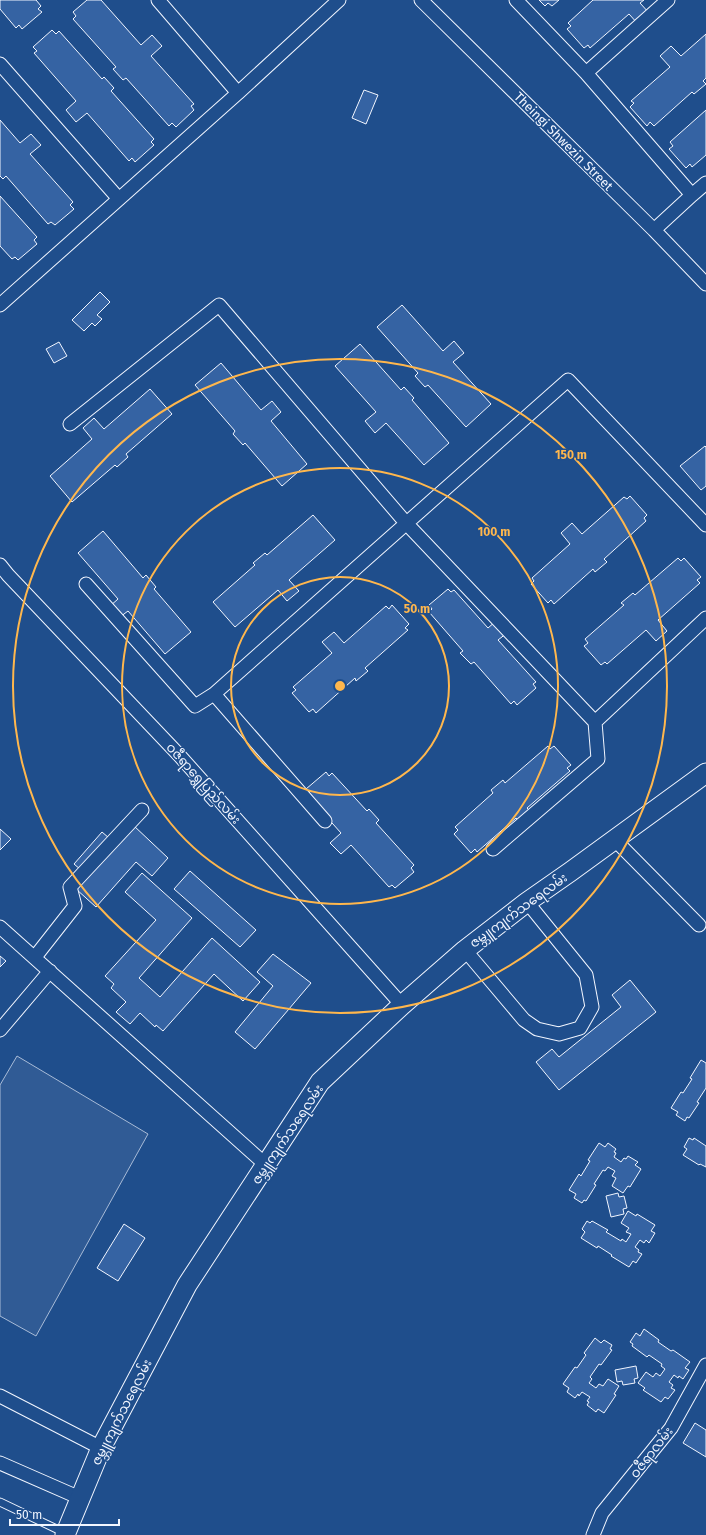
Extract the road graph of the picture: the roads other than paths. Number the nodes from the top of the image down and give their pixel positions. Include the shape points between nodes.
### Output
1 (158, 0) edge
2 (339, 0) edge
3 (421, 0) edge
4 (516, 0) edge
5 (668, 0) edge
6 (0, 64) edge
7 (586, 73) junction
8 (238, 93) junction
9 (706, 183) edge
10 (692, 195) junction
11 (119, 199) junction
12 (654, 230) junction
13 (706, 284) edge
14 (1, 303) edge
15 (70, 424) dead end
16 (406, 524) junction
17 (706, 525) edge
18 (0, 565) edge
19 (86, 584) dead end
20 (706, 618) edge
21 (214, 694) junction
22 (595, 722) junction
23 (706, 774) edge
24 (142, 810) dead end
25 (325, 821) dead end
26 (615, 840) junction
27 (493, 849) dead end
28 (527, 902) junction
29 (704, 925) edge
30 (0, 927) edge
31 (465, 950) junction
32 (35, 958) junction
33 (50, 971) junction
34 (402, 1006) junction
35 (0, 1030) edge
36 (266, 1165) junction
37 (706, 1365) edge
38 (0, 1396) edge
39 (101, 1448) junction
40 (0, 1463) edge
41 (80, 1498) junction
42 (0, 1502) edge
43 (65, 1534) edge
44 (592, 1535) edge

1 - 8 street
2 - 8 street
3 - 12 street, Theingi Shwezin Street
4 - 7 street
5 - 7 street
6 - 11 street
7 - 10 street
8 - 11 street
9 - 10 street
10 - 12 street
11 - 14 street
12 - 13 street, Theingi Shwezin Street
15 - 16 street via 219,305
16 - 17 street via 568,380
16 - 21 street
16 - 22 street
18 - 34 street, ဝဇီရာရွှေပြည်လမ်း via 179,755
19 - 21 street via 195,706
20 - 22 street
21 - 25 street
22 - 27 street via 598,759
23 - 26 main road, ဇမ္ဘူကျက်သရေလမ်း
24 - 32 street via 70,887 75,906
26 - 28 main road, ဇမ္ဘူကျက်သရေလမ်း
26 - 29 street
28 - 31 main road, ဇမ္ဘူကျက်သရေလမ်း
28 - 31 street via 586,975 592,1007 580,1028 559,1034 537,1029 524,1020
30 - 32 street
31 - 34 main road, ဇမ္ဘူကျက်သရေလမ်း
32 - 33 street
33 - 35 street
33 - 36 street
34 - 36 main road, ဇမ္ဘူကျက်သရေလမ်း via 320,1082
36 - 39 main road, ဇမ္ဘူကျက်သရေလမ်း via 187,1286
37 - 44 street, ဝဇီရာလမ်း via 671,1428 602,1513
38 - 39 street
39 - 41 main road, ဇမ္ဘူကျက်သရေလမ်း
40 - 41 street
41 - 43 main road, ဇမ္ဘူကျက်သရေလမ်း
42 - 43 lane

